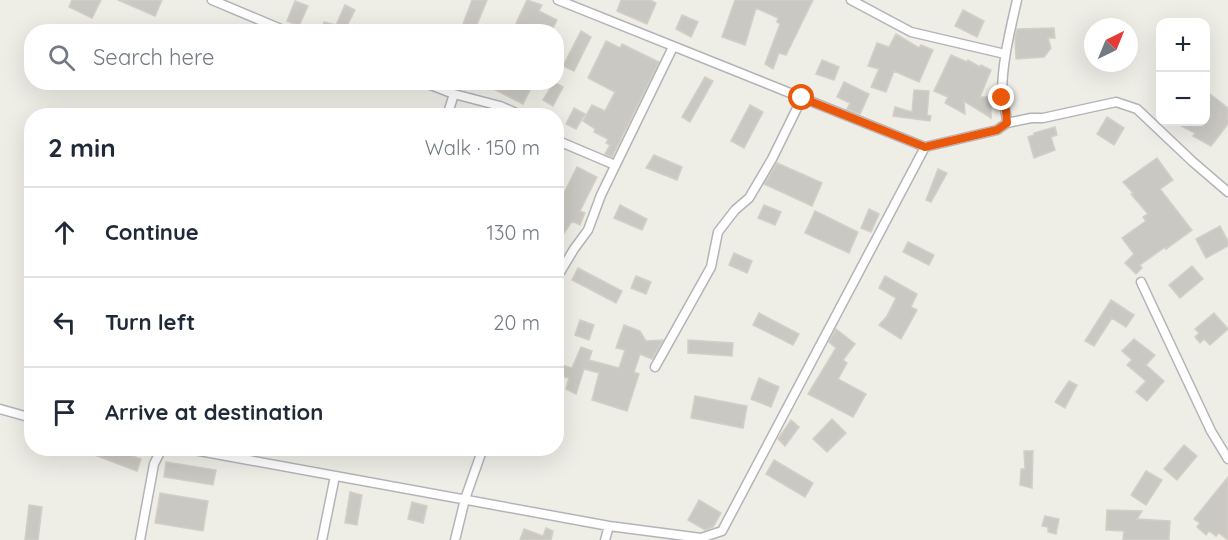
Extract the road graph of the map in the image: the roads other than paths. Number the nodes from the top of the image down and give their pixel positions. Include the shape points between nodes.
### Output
1 (212, 0) edge
2 (558, 0) edge
3 (851, 0) edge
4 (1017, 0) edge
5 (269, 24) edge
6 (673, 47) junction
7 (1005, 54) junction
8 (444, 90) edge
9 (454, 94) junction
10 (802, 98) junction
11 (450, 108) edge
12 (505, 108) edge
13 (1007, 123) junction
14 (564, 143) edge
15 (925, 147) junction
16 (615, 165) junction
17 (1228, 192) edge
18 (564, 266) edge
19 (1141, 282) dead end
20 (655, 367) dead end
21 (0, 409) edge
22 (24, 416) edge
23 (158, 456) edge
24 (226, 456) edge
25 (480, 456) edge
26 (1228, 459) edge
27 (335, 476) junction
28 (465, 499) junction
29 (609, 526) junction
30 (140, 540) edge
31 (322, 540) edge
32 (455, 540) edge
33 (605, 540) edge

1 - 5 street
2 - 6 street
3 - 7 street via 911,32
4 - 7 street
6 - 10 street
6 - 16 street
7 - 13 street via 1002,98
8 - 9 street
9 - 11 street
9 - 12 street
10 - 15 street
10 - 20 street via 749,198 718,232 711,267
13 - 15 street via 997,130
13 - 17 street via 1116,102 1137,109
14 - 16 street
15 - 29 street via 722,531 701,538
16 - 18 street via 588,230
19 - 26 street
21 - 22 street
23 - 30 street
24 - 27 street
25 - 28 street
27 - 28 street
27 - 31 street
28 - 29 street
28 - 32 street
29 - 33 street

